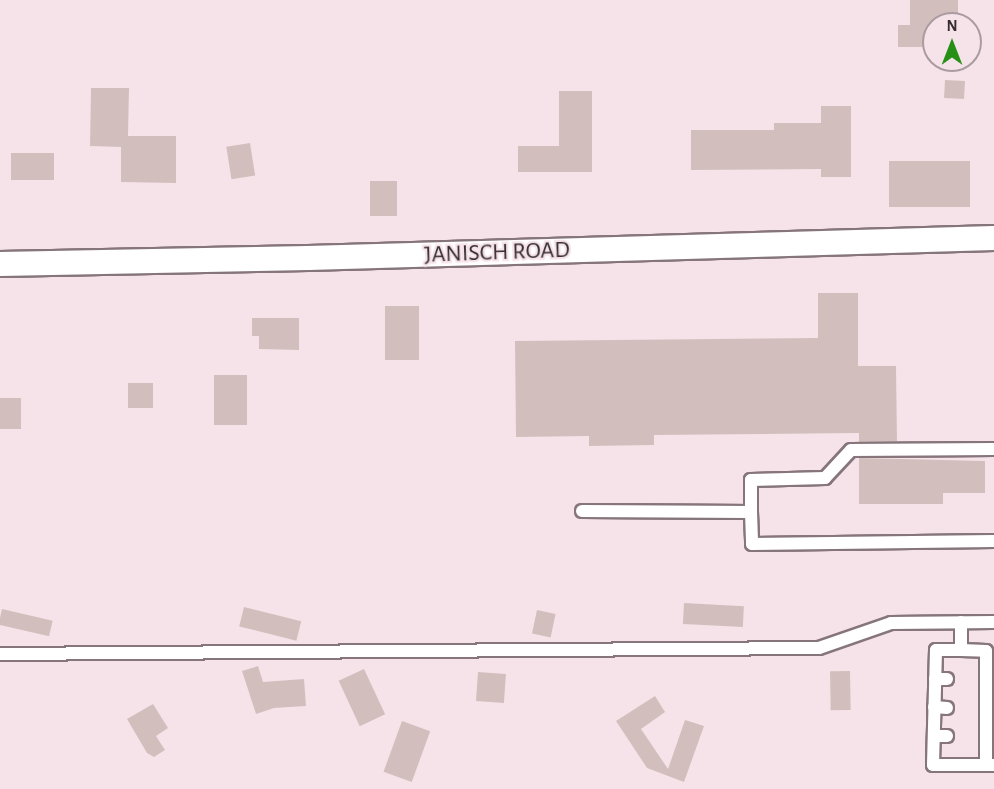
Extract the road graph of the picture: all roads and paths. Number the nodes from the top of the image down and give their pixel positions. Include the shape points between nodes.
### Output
1 (994, 238) edge
2 (0, 264) edge
3 (994, 449) edge
4 (582, 511) dead end
5 (751, 512) junction
6 (994, 541) edge
7 (961, 622) junction
8 (994, 622) edge
9 (961, 650) junction
10 (0, 654) edge
11 (972, 708) dead end
12 (986, 708) junction
13 (934, 736) junction
14 (947, 736) dead end
15 (972, 737) dead end
16 (986, 737) junction
17 (990, 765) edge

1 - 2 street, JANISCH ROAD
3 - 5 lane via 850,450 825,478 751,480
4 - 5 lane
5 - 6 lane via 752,544
7 - 8 lane
7 - 9 lane
7 - 10 lane via 891,623 819,648
9 - 12 lane via 986,651 979,680
9 - 13 lane via 936,650 941,708
11 - 12 lane
12 - 16 lane
13 - 14 lane
13 - 17 lane via 933,765
15 - 16 lane
16 - 17 lane

